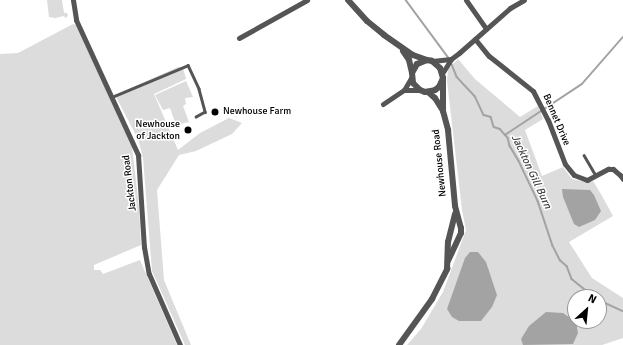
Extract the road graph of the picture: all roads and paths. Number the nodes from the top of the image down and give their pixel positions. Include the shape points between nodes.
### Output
1 (73, 0) edge
2 (306, 0) edge
3 (348, 0) edge
4 (466, 0) edge
5 (524, 0) edge
6 (486, 29) junction
7 (239, 38) dead end
8 (475, 39) junction
9 (401, 48) junction
10 (451, 58) junction
11 (430, 61) junction
12 (412, 75) junction
13 (443, 75) junction
14 (404, 90) junction
15 (420, 90) junction
16 (428, 92) junction
17 (111, 97) junction
18 (383, 104) dead end
19 (443, 111) junction
20 (196, 116) dead end
21 (584, 156) dead end
22 (596, 176) junction
23 (623, 179) edge
24 (456, 213) junction
25 (448, 261) junction
26 (180, 345) edge
27 (399, 345) edge

1 - 17 street, Jackton Road via 76,20
2 - 7 street
3 - 9 street via 367,21
4 - 6 street
5 - 6 street via 510,8
6 - 8 street
8 - 10 street
8 - 22 street, Bennet Drive via 489,56 533,91 548,120 565,164 574,175 587,180
9 - 11 street via 416,57
9 - 12 street via 409,60
10 - 11 street
10 - 13 street
11 - 12 street via 417,64
11 - 13 street via 440,68
12 - 14 street
12 - 15 street via 416,87
13 - 16 street via 439,87
13 - 19 street, Newhouse Road
14 - 15 street
14 - 18 street
15 - 16 street
16 - 19 street, Newhouse Road
17 - 20 lane via 188,65 199,89 205,112
17 - 26 street, Jackton Road via 138,155 144,247 149,274
19 - 24 street, Newhouse Road via 448,130
21 - 22 lane
22 - 23 street, Bennet Drive via 613,169
24 - 25 street, Newhouse Road via 448,242
24 - 25 street, Newhouse Road via 461,228
25 - 27 street, Newhouse Road via 447,269 432,299

